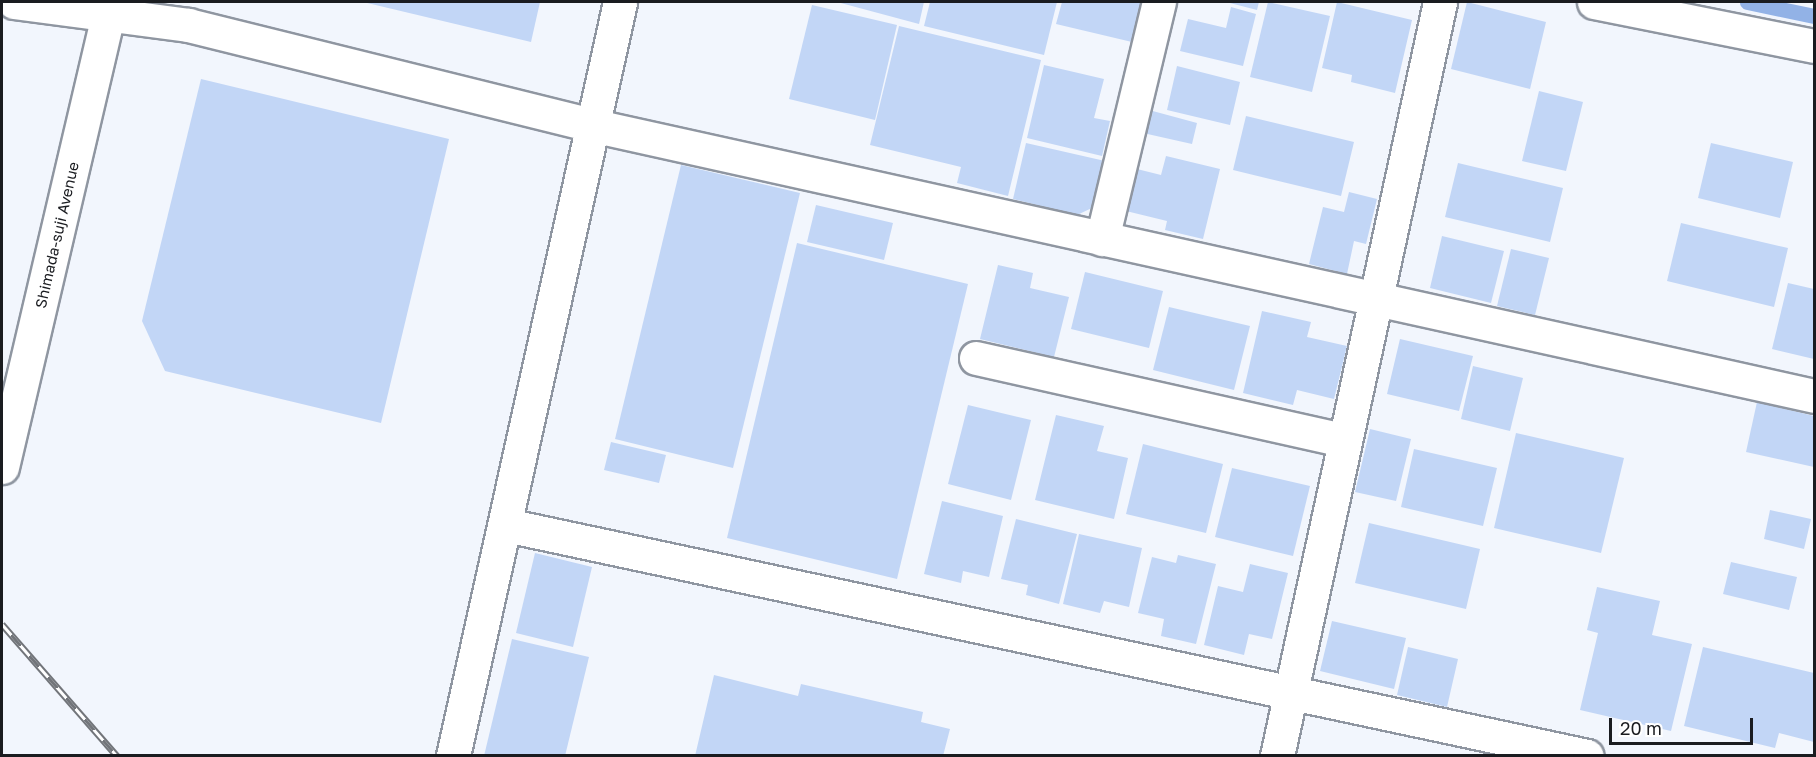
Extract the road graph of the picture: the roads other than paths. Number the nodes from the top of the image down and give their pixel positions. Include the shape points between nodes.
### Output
1 (14, 2) edge
2 (620, 2) edge
3 (1159, 2) edge
4 (1440, 2) edge
5 (1594, 2) edge
6 (110, 7) edge
7 (1815, 46) edge
8 (591, 125) junction
9 (1102, 239) junction
10 (1374, 300) junction
11 (976, 358) dead end
12 (1815, 396) edge
13 (1344, 440) junction
14 (2, 468) edge
15 (506, 525) junction
16 (1291, 692) junction
17 (453, 756) edge
18 (1277, 756) edge
19 (1587, 756) edge

1 - 6 street
2 - 8 street
3 - 9 street
4 - 10 street
5 - 7 street
6 - 8 street
6 - 14 street, Shimada-suji Avenue
8 - 9 street
8 - 15 street
9 - 10 street
10 - 12 street
10 - 13 street
11 - 13 street
13 - 16 street
15 - 16 street
15 - 17 street
16 - 18 street
16 - 19 street

